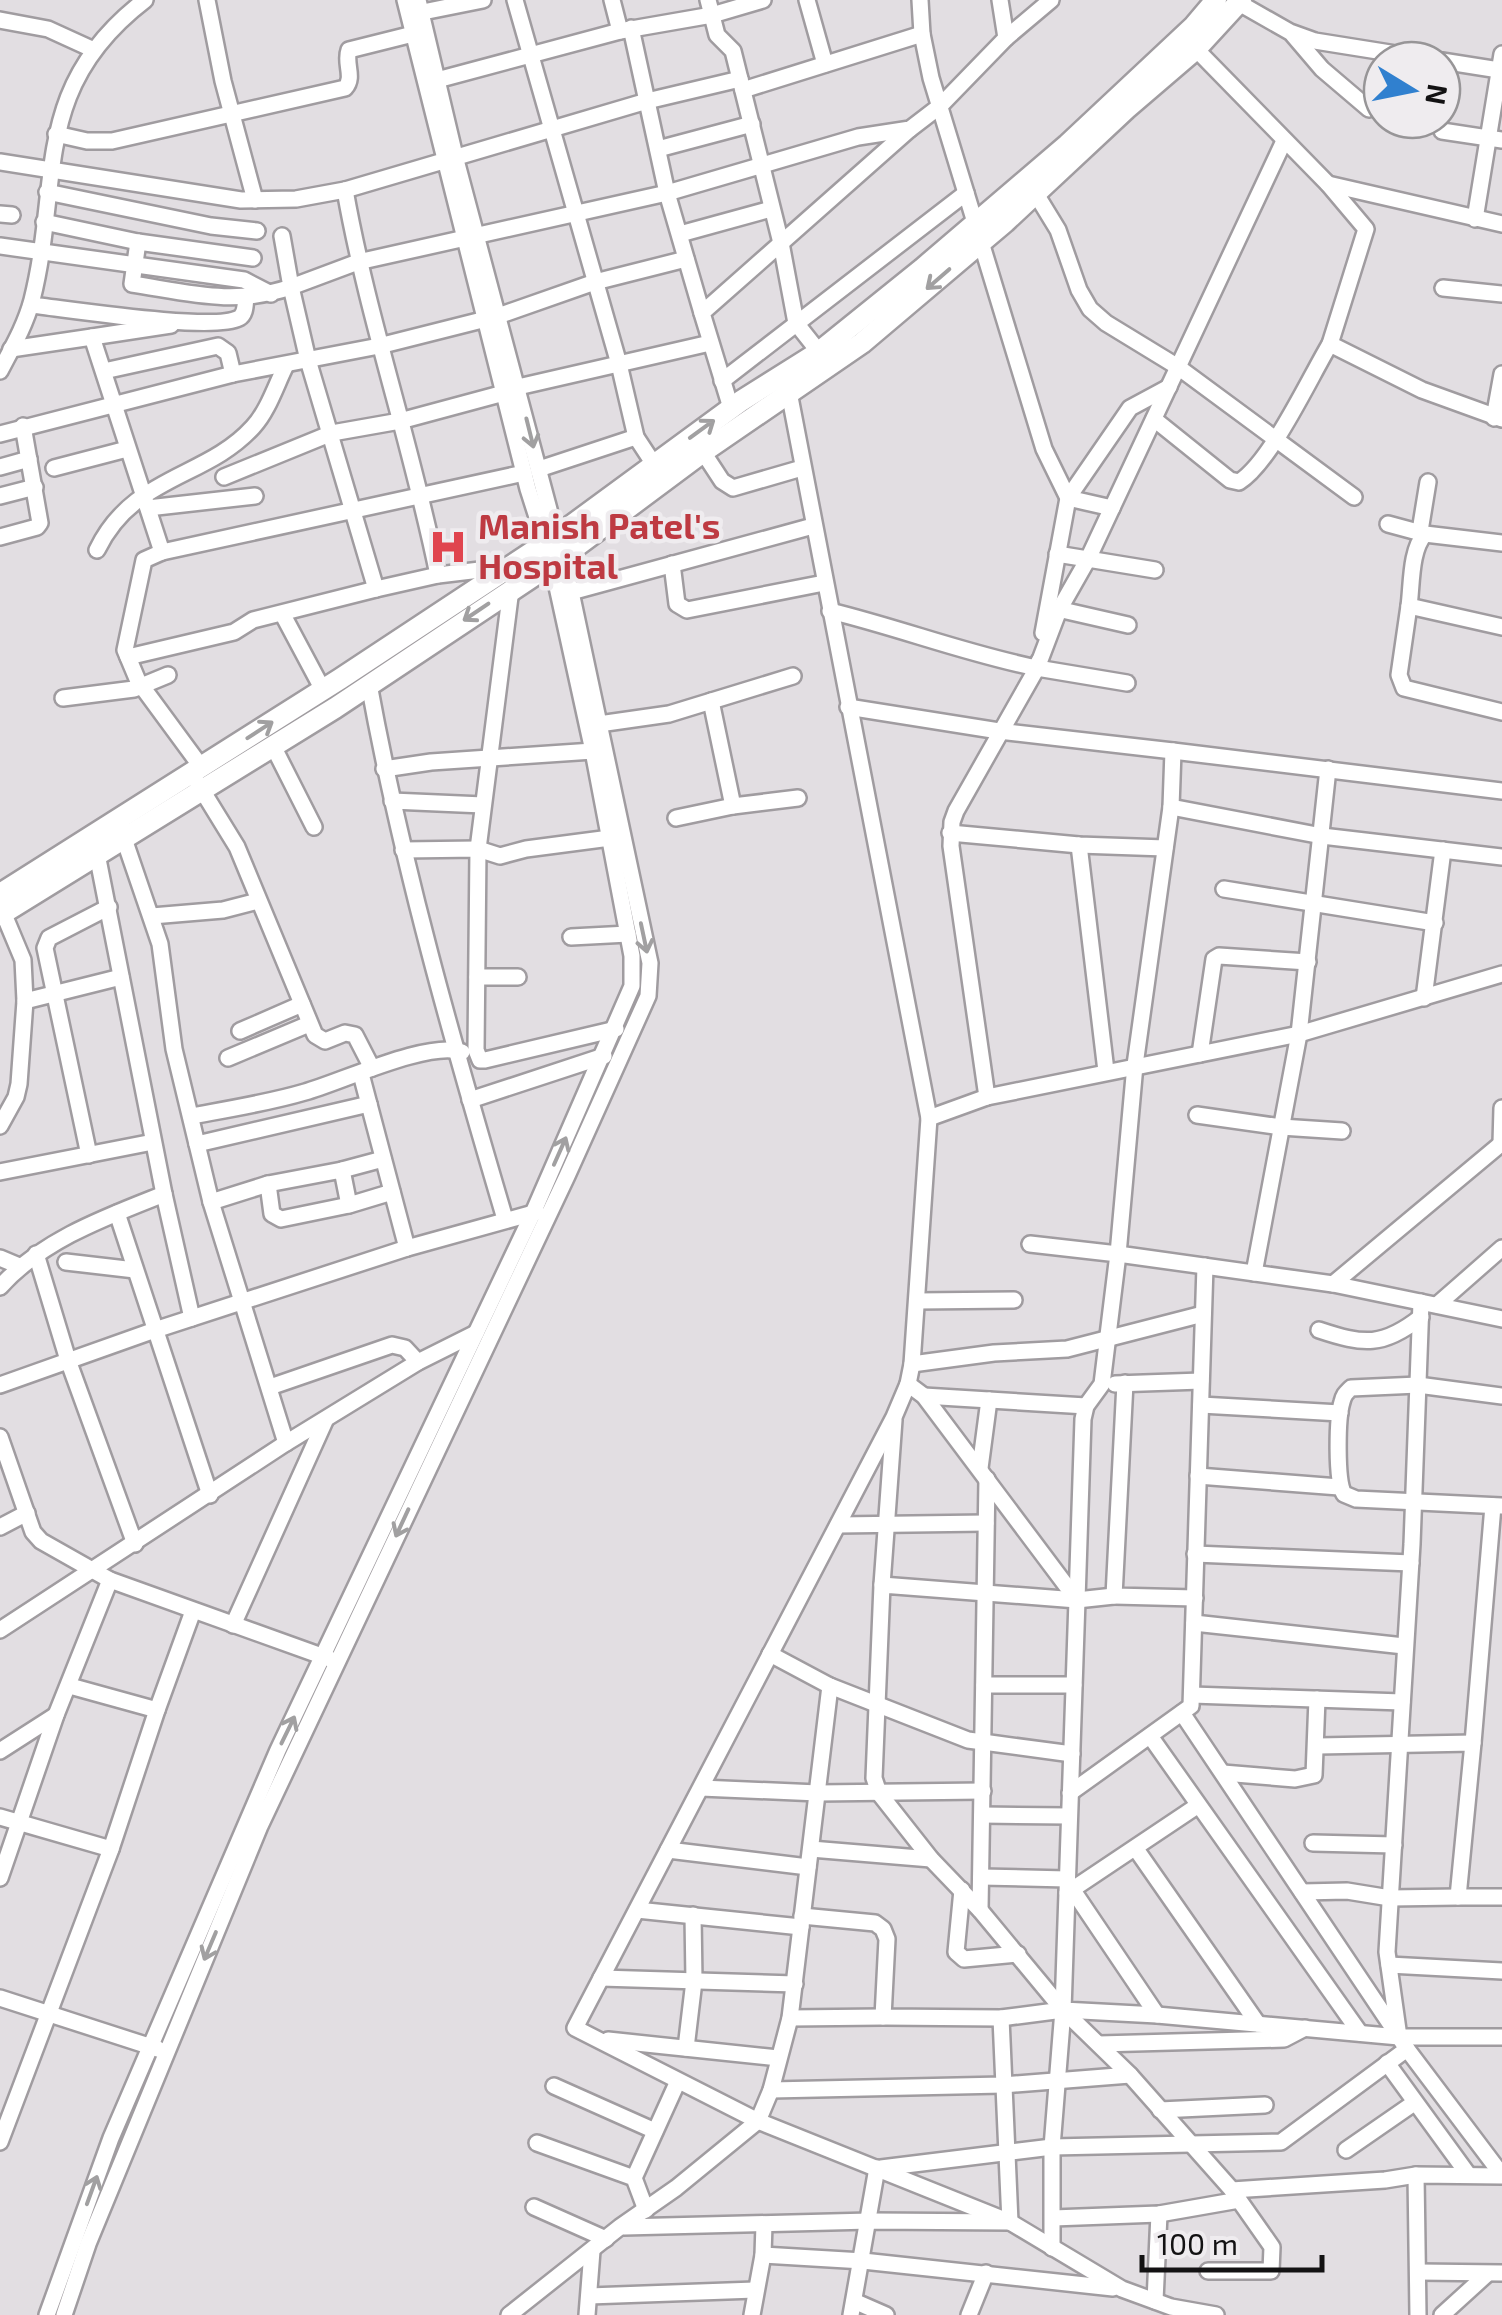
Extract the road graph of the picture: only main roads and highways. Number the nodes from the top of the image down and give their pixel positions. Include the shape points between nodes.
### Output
1 (1216, 0) edge
2 (1240, 1) edge
3 (1190, 43) junction
4 (977, 233) junction
5 (659, 473) junction
6 (554, 550) junction
7 (199, 777) junction
8 (121, 830) junction
9 (1, 906) edge

1 - 3 main road
2 - 3 main road
3 - 4 main road via 1066,145
3 - 4 main road via 1036,194
5 -> 4 main road via 731,408 819,352
4 -> 5 main road via 862,344 703,452
5 - 6 main road
7 -> 6 main road via 509,566
6 -> 7 main road via 512,588 273,746
7 - 8 main road
8 - 9 main road
8 - 9 main road via 97,854

